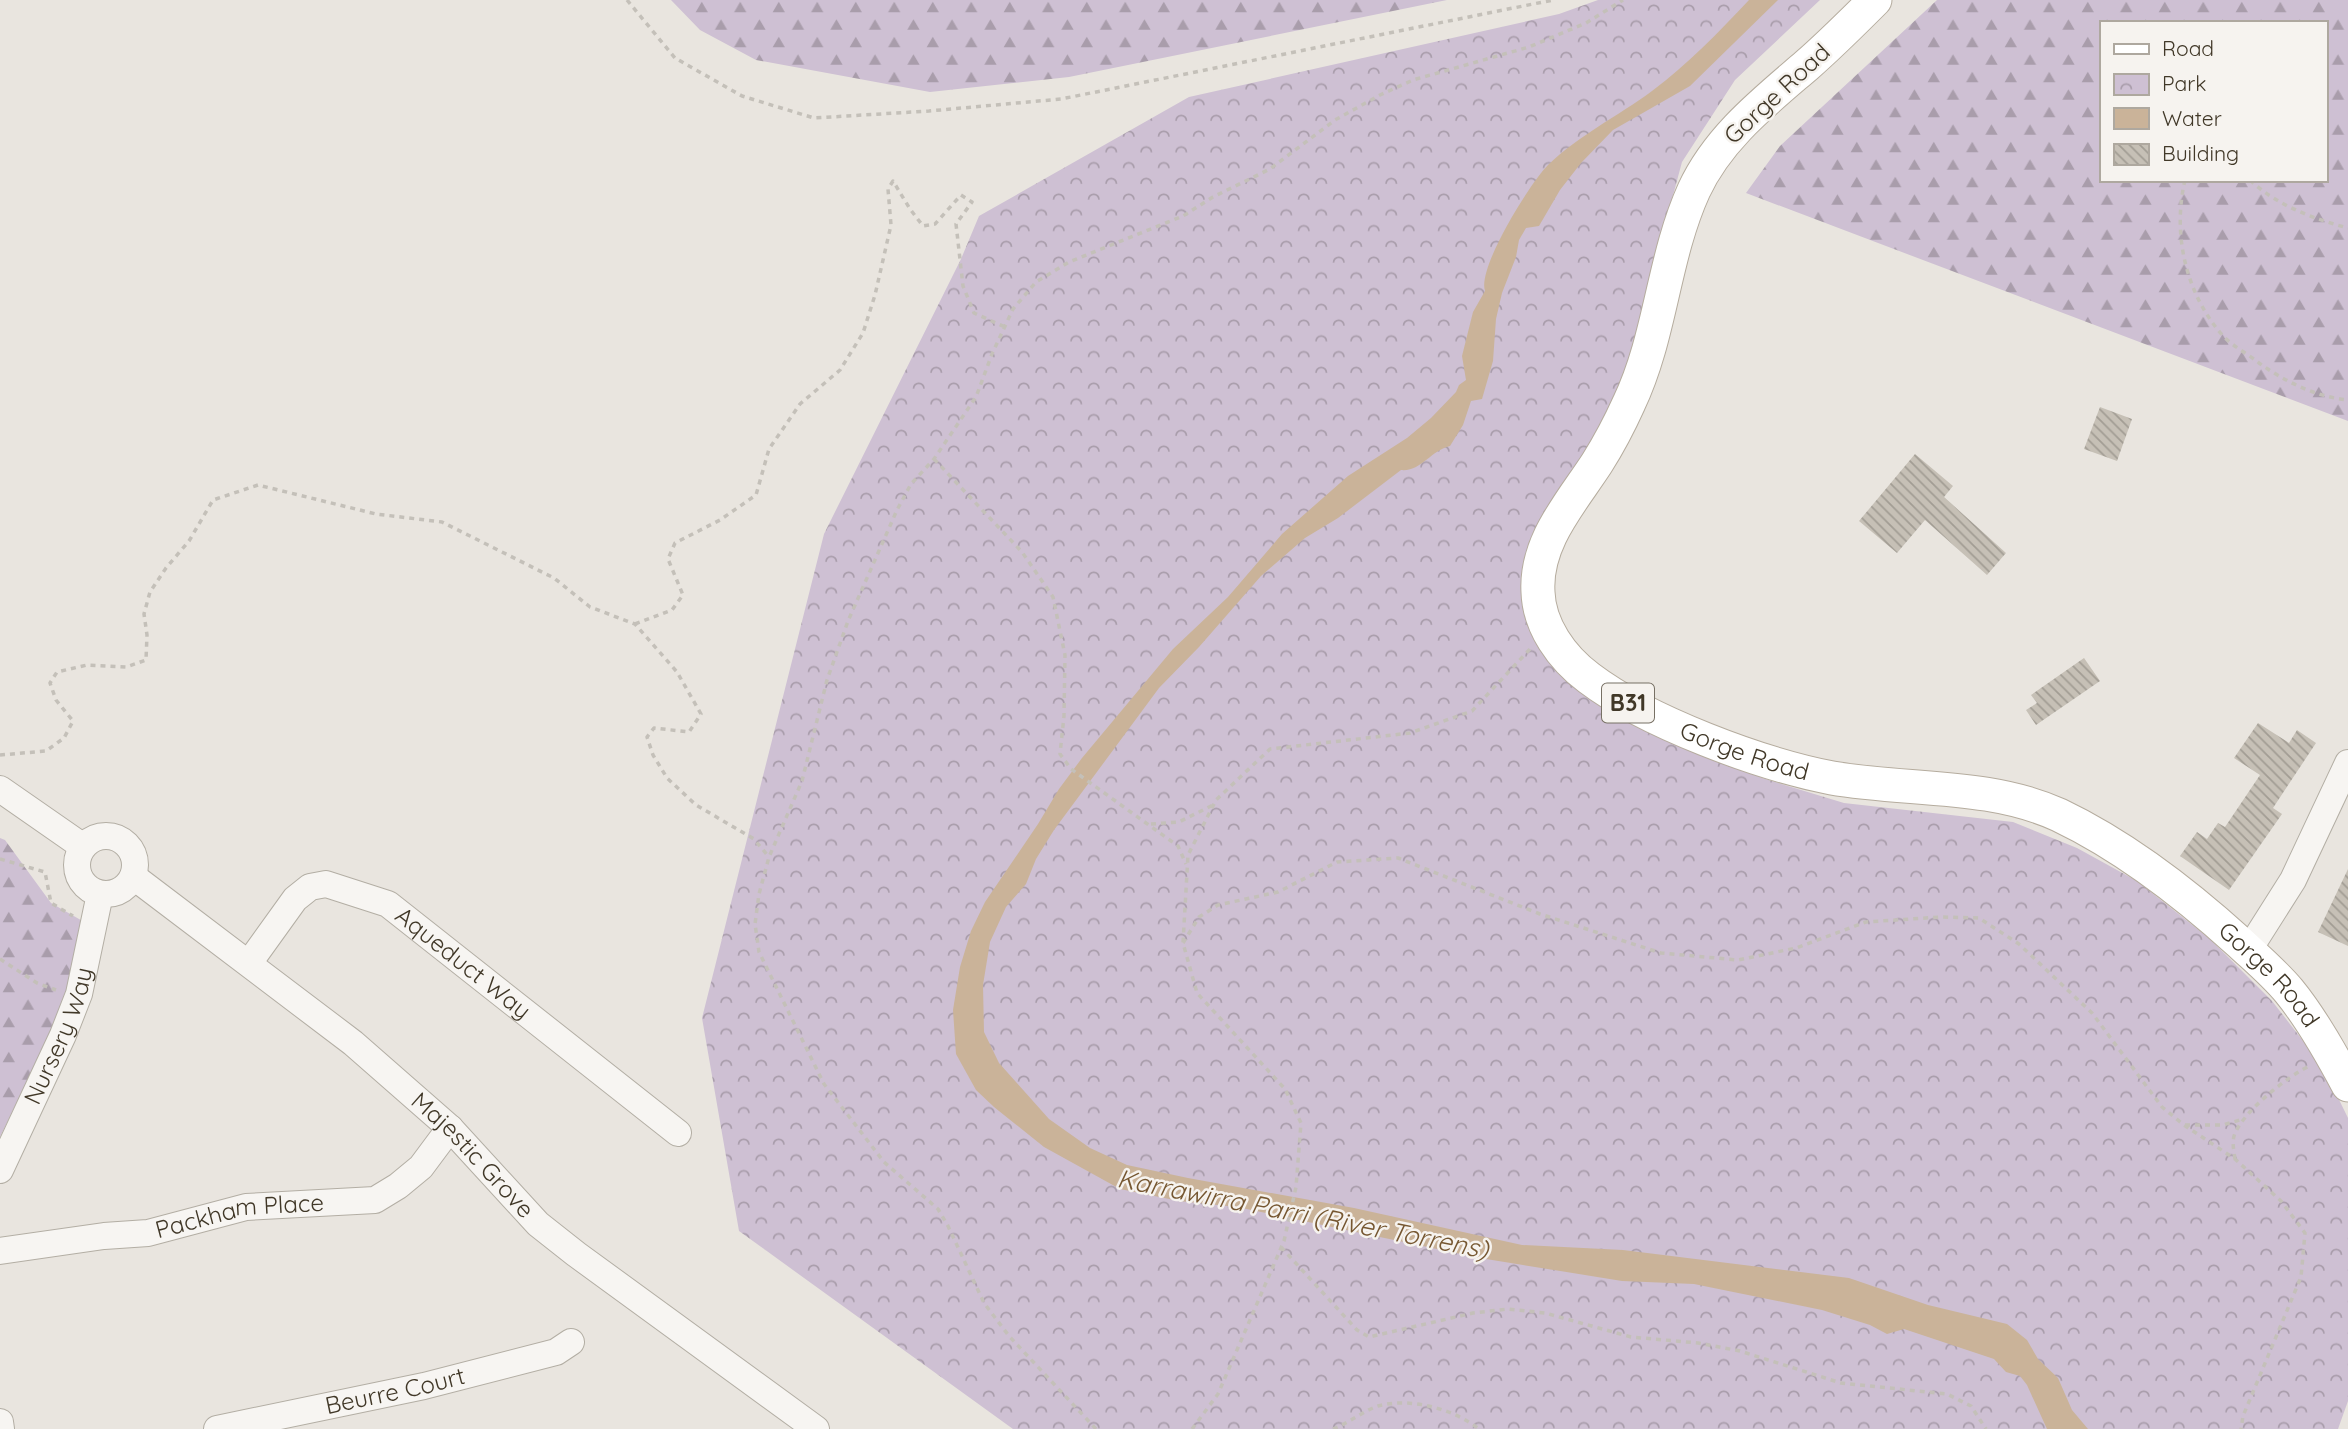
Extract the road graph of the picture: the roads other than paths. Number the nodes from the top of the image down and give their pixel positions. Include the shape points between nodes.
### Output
1 (1875, 0) edge
2 (2348, 763) edge
3 (0, 789) edge
4 (82, 846) junction
5 (134, 877) junction
6 (100, 894) junction
7 (2248, 951) junction
8 (249, 963) junction
9 (2348, 1084) edge
10 (450, 1128) junction
11 (678, 1133) dead end
12 (0, 1170) edge
13 (0, 1251) edge
14 (571, 1342) dead end
15 (0, 1422) edge
16 (1, 1429) edge
17 (217, 1429) edge
18 (816, 1429) edge

1 - 7 main road, Gorge Road / B31 via 1748,117 1700,178 1684,215 1630,401 1599,460 1553,528 1539,567 1539,610 1561,651 1587,677 1622,699 1723,746 1827,777 1880,786 1984,793 2055,814 2162,877
2 - 7 street via 2293,880
3 - 4 street
4 - 5 street via 100,834 123,838 136,857
4 - 6 street via 76,871 90,890
5 - 6 street via 113,894
5 - 8 street, Majestic Grove
6 - 12 street, Nursery Way via 78,997
7 - 9 main road, Gorge Road / B31 via 2289,990
8 - 10 street, Majestic Grove
8 - 11 street, Aqueduct Way via 295,899 310,887 326,884 388,904
10 - 13 street, Packham Place via 421,1167 376,1200 246,1207 148,1233
10 - 18 street, Majestic Grove via 538,1224
14 - 17 street, Beurre Court via 556,1352 424,1387
15 - 16 street

